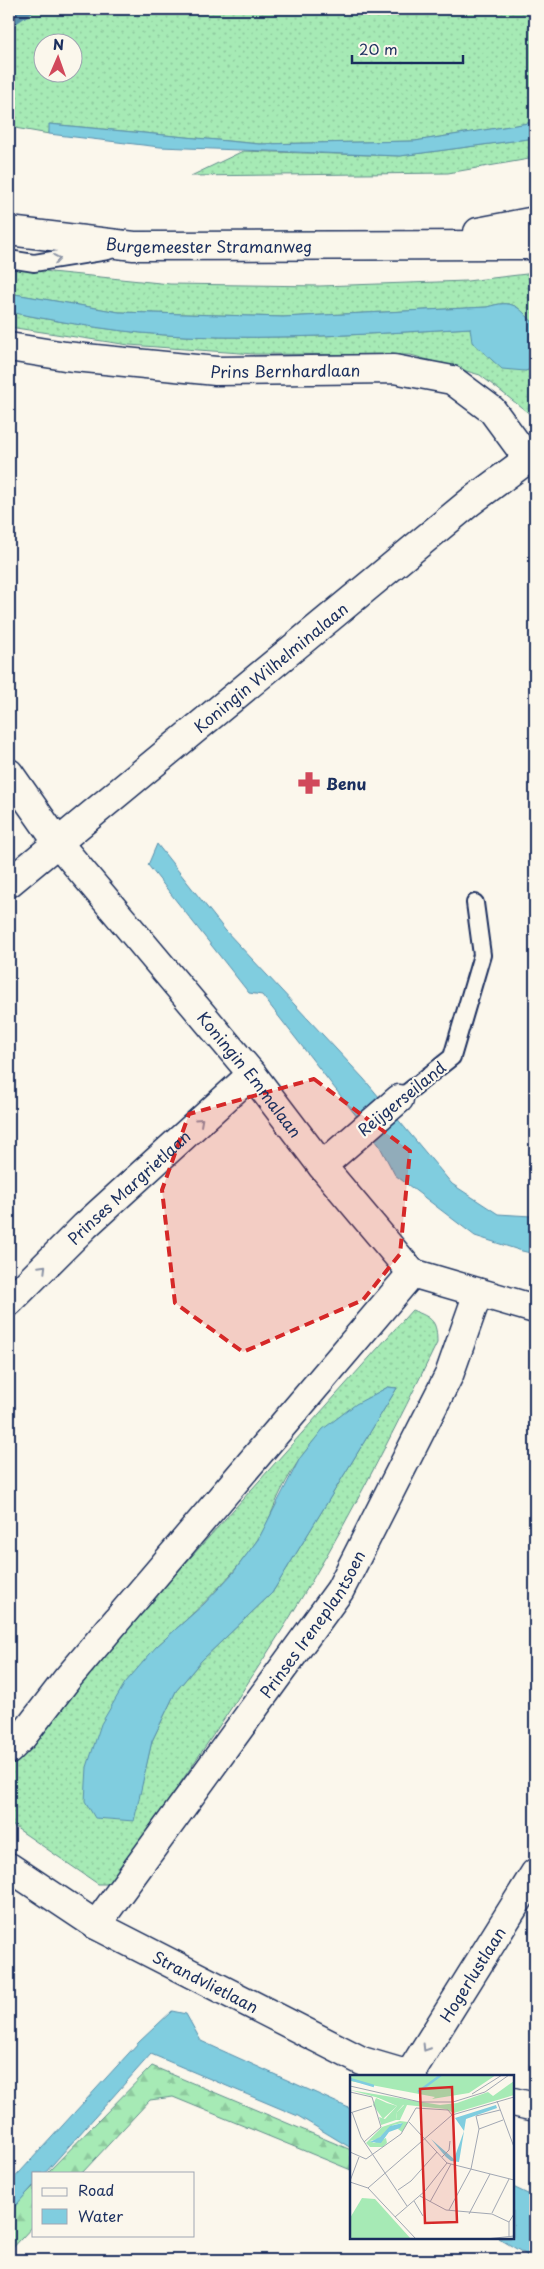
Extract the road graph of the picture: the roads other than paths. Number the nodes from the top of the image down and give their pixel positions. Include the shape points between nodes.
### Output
1 (535, 221) edge
2 (9, 231) edge
3 (410, 245) junction
4 (535, 245) edge
5 (134, 246) junction
6 (9, 259) edge
7 (9, 346) edge
8 (532, 458) edge
9 (9, 774) edge
10 (58, 843) junction
11 (9, 883) edge
12 (475, 903) dead end
13 (252, 1074) junction
14 (399, 1099) joint
15 (322, 1166) junction
16 (412, 1274) junction
17 (478, 1293) junction
18 (9, 1302) edge
19 (535, 1310) edge
20 (9, 1750) edge
21 (9, 1867) edge
22 (535, 1873) edge
23 (96, 1925) junction
24 (408, 2075) edge
25 (412, 2075) edge
26 (514, 2102) edge
27 (535, 2107) edge

1 - 3 street, Burgemeester Stramanweg
2 - 5 street, Burgemeester Stramanweg
3 - 4 street, Burgemeester Stramanweg
3 - 5 street, Burgemeester Stramanweg
6 -> 5 lane via 34,263
7 - 8 street, Prins Bernhardlaan via 65,356 216,371 394,369 452,380 492,410
8 - 10 street, Koningin Wilhelminalaan via 470,502
9 - 10 street, Koningin Emmalaan
10 - 11 street, Koningin Wilhelminalaan
10 - 13 street, Koningin Emmalaan
12 - 14 lane, Reijgerseiland via 482,955 452,1057
13 - 15 street, Koningin Emmalaan
18 -> 13 street, Prinses Margrietlaan via 84,1226
14 - 15 street, Reijgerseiland
15 - 16 street, Koningin Emmalaan
16 - 17 street
16 - 20 street
17 - 19 street
17 - 23 street, Prinses Ireneplantsoen via 449,1375 340,1590
21 - 23 street, Strandvlietlaan
22 -> 25 street, Hogerlustlaan
23 - 24 street, Strandvlietlaan via 362,2061
26 - 27 street

